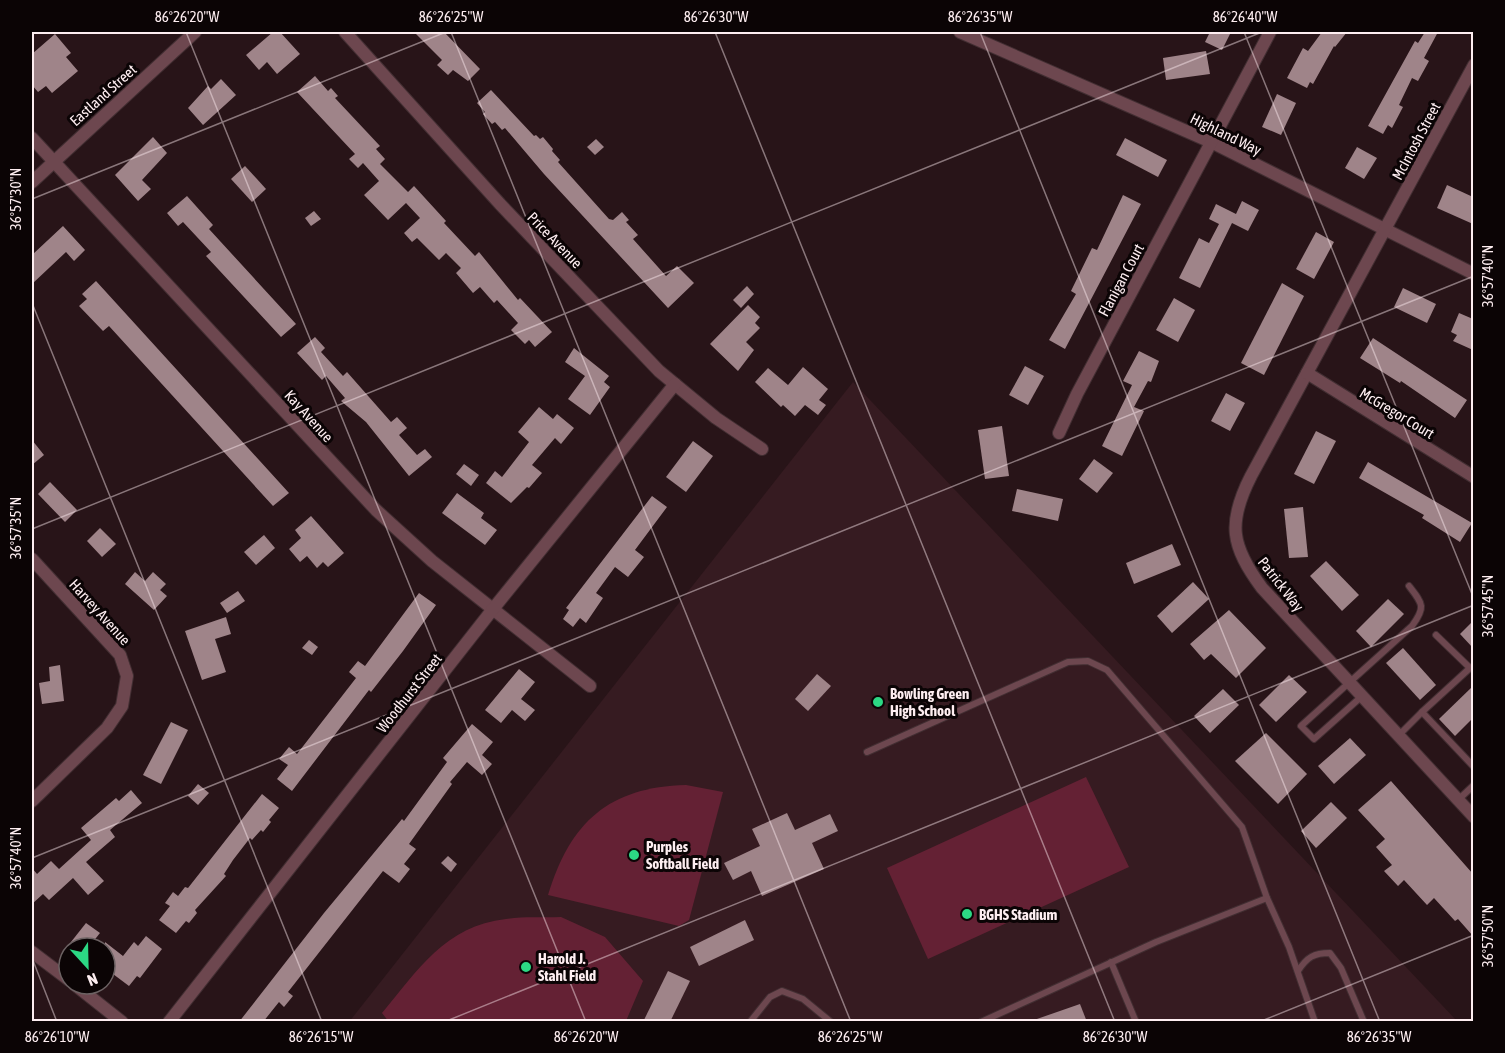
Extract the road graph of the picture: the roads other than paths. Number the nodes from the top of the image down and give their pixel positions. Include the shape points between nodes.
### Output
1 (195, 32) edge
2 (345, 32) edge
3 (960, 32) edge
4 (1270, 32) edge
5 (1473, 65) edge
6 (32, 138) edge
7 (1211, 142) junction
8 (54, 161) junction
9 (32, 182) edge
10 (1385, 230) junction
11 (1473, 274) edge
12 (1307, 373) junction
13 (675, 384) junction
14 (1059, 433) dead end
15 (762, 449) dead end
16 (1473, 477) edge
17 (32, 559) edge
18 (1410, 586) dead end
19 (493, 609) junction
20 (1436, 635) dead end
21 (1350, 685) junction
22 (590, 686) dead end
23 (1361, 697) junction
24 (1422, 712) junction
25 (1398, 736) junction
26 (867, 752) dead end
27 (1473, 767) edge
28 (1473, 785) edge
29 (1458, 800) junction
30 (32, 801) edge
31 (1473, 817) edge
32 (1267, 898) junction
33 (32, 952) edge
34 (1111, 962) junction
35 (57, 971) edge
36 (1298, 971) junction
37 (89, 996) edge
38 (122, 1022) edge
39 (169, 1022) edge
40 (750, 1022) edge
41 (831, 1022) edge
42 (981, 1022) edge
43 (1136, 1022) edge
44 (1315, 1022) edge
45 (1364, 1022) edge

1 - 8 street, Eastland Street
2 - 13 street, Price Avenue via 500,204
3 - 7 street, Highland Way
4 - 7 street, Flanigan Court
5 - 10 street, McIntosh Street
6 - 8 street, Kay Avenue
7 - 10 street, Highland Way
7 - 14 street, Flanigan Court
8 - 9 street, Eastland Street
8 - 19 street, Kay Avenue via 376,510
10 - 11 street, Highland Way
10 - 12 street, Patrick Way
12 - 16 street, McGregor Court
12 - 21 street, Patrick Way via 1243,491 1234,532 1241,557 1262,588
13 - 15 street, Price Avenue
13 - 19 street, Woodhurst Street
17 - 30 street, Harvey Avenue via 120,655 127,676 122,706 107,728
18 - 21 lane via 1421,602 1421,614
19 - 22 street, Kay Avenue
19 - 39 street, Woodhurst Street
20 - 24 lane via 1470,668
21 - 23 street, Patrick Way
21 - 23 lane via 1301,726 1314,739
23 - 25 street, Patrick Way
24 - 25 lane
24 - 27 lane
25 - 29 street, Patrick Way
26 - 32 lane via 1068,662 1088,661 1107,670 1242,827
28 - 29 lane
29 - 31 street, Patrick Way
32 - 34 lane
32 - 36 lane
33 - 35 street
34 - 42 lane
34 - 43 lane
36 - 44 lane
36 - 45 lane via 1305,960 1317,953 1330,953 1341,968
37 - 38 street
40 - 41 lane via 770,997 782,991 803,999

